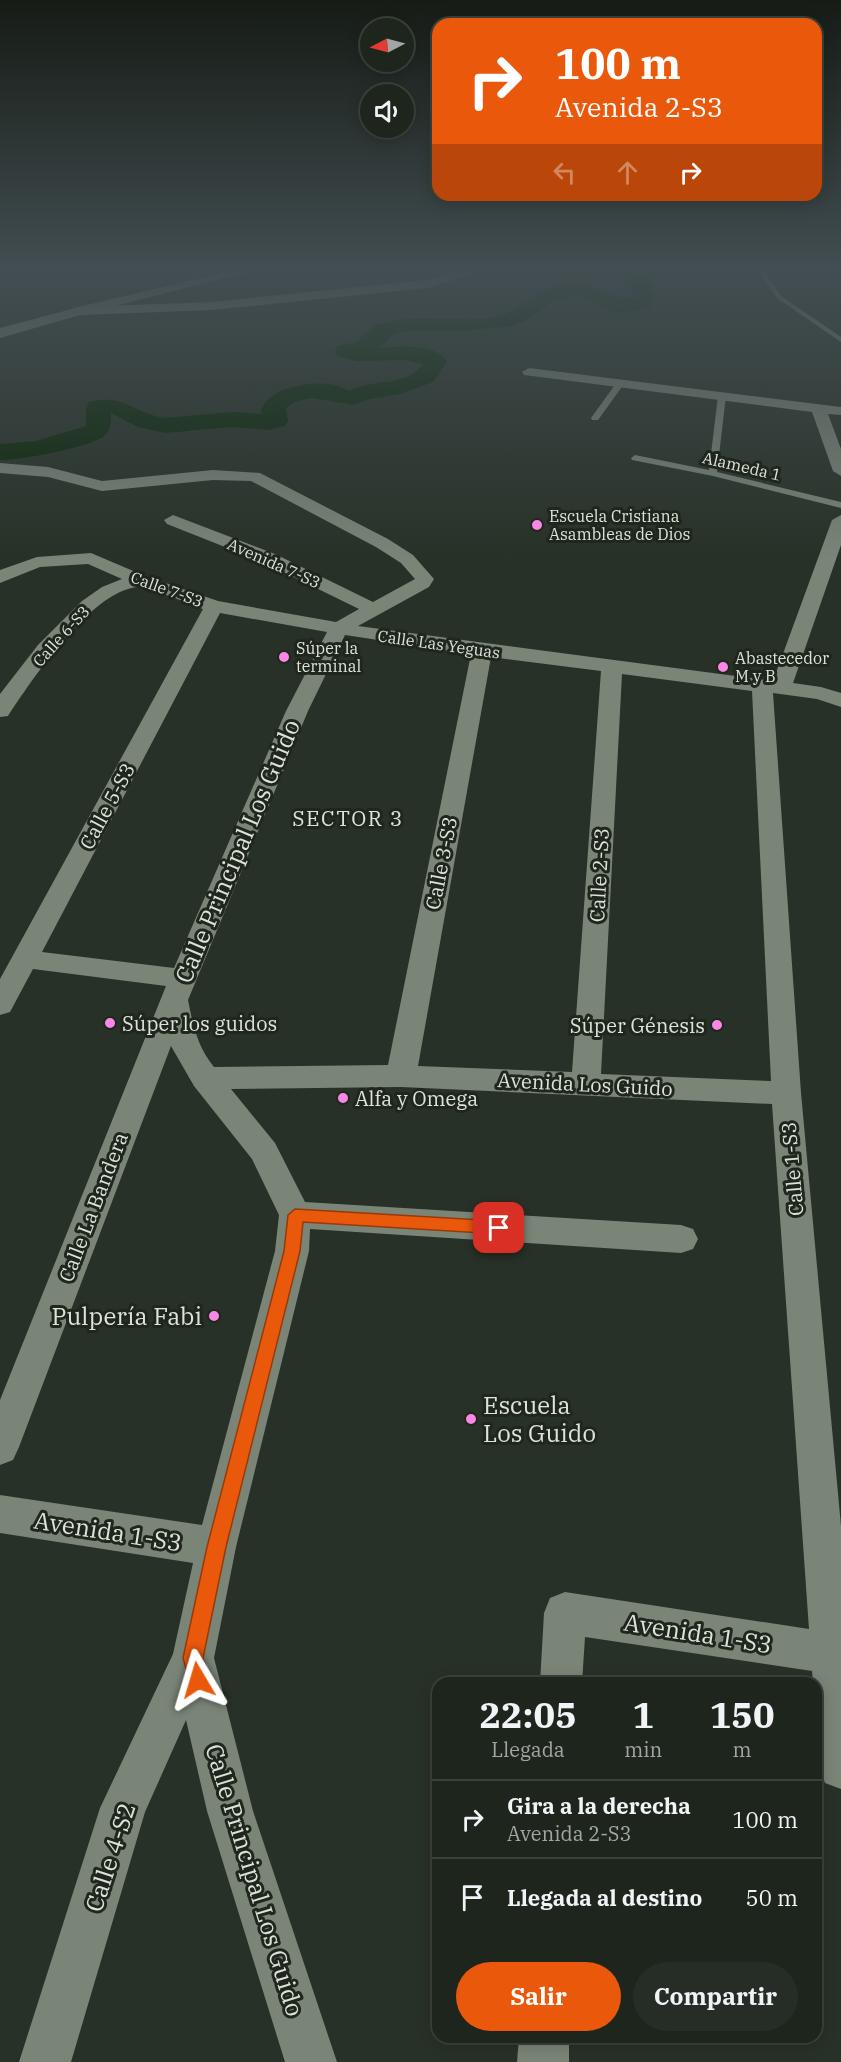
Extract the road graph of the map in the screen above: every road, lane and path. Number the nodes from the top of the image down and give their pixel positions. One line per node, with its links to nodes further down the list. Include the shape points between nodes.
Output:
1 (529, 372): 2 (street)
2 (620, 384): 3 (street); 6 (lane)
3 (722, 396): 4 (street); 10 (lane)
4 (818, 408): 5 (street); 9 (street)
5 (841, 411)
6 (595, 418)
7 (635, 458): 10 (lane, Alameda 1)
8 (0, 468): 17 (street, Calle Las Yeguas, via 48,472 102,486 213,475 254,476 382,543 407,559 425,579)
9 (841, 471)
10 (712, 473): 11 (lane, Alameda 1)
11 (841, 505)
12 (173, 520): 17 (street, Avenida 7-S3, via 269,558)
13 (841, 520): 21 (street)
14 (0, 577): 15 (street, Calle 7-S3, via 37,562 76,557 104,562)
15 (138, 580): 16 (street, Calle 7-S3); 23 (street, Calle 6-S3, via 102,594 84,607)
16 (214, 606): 18 (street, Calle 7-S3); 24 (street, Calle 5-S3)
17 (373, 609): 18 (street, Calle Las Yeguas)
18 (339, 628): 19 (street, Calle Las Yeguas); 25 (street, Calle Principal Los Guido, via 297,711)
19 (482, 650): 20 (street, Calle Las Yeguas); 27 (street, Calle 3-S3)
20 (612, 666): 21 (street, Calle Las Yeguas); 29 (street, Calle 2-S3)
21 (772, 686): 22 (street, Calle Las Yeguas, via 821,693); 30 (street, Calle 1-S3)
22 (841, 701)
23 (0, 711)
24 (24, 959): 25 (street); 26 (street, Calle 5-S3)
25 (179, 990): 28 (street, Calle Principal Los Guido, via 182,1040); 33 (street, Calle La Bandera)
26 (0, 1005)
27 (401, 1076): 28 (street, Avenida Los Guido); 29 (street, Avenida Los Guido)
28 (204, 1078): 31 (street, Calle Principal Los Guido, via 264,1152)
29 (586, 1085): 30 (street, Avenida Los Guido)
30 (786, 1093): 36 (street, Calle 1-S3)
31 (295, 1215): 32 (street); 35 (street, Calle Principal Los Guido, via 292,1251)
32 (681, 1239)
33 (0, 1447)
34 (0, 1514): 35 (street, Avenida 1-S3)
35 (216, 1547): 37 (street, Calle Principal Los Guido)
36 (831, 1653): 38 (street, Avenida 1-S3, via 565,1613); 39 (street, Calle 1-S3)
37 (193, 1658): 41 (street, Calle 4-S2, via 123,1808); 42 (street, Calle Principal Los Guido, via 230,1811)
38 (561, 1677)
39 (841, 1767)
40 (544, 2043): 43 (street)
41 (45, 2062)
42 (311, 2062)
43 (543, 2062)

